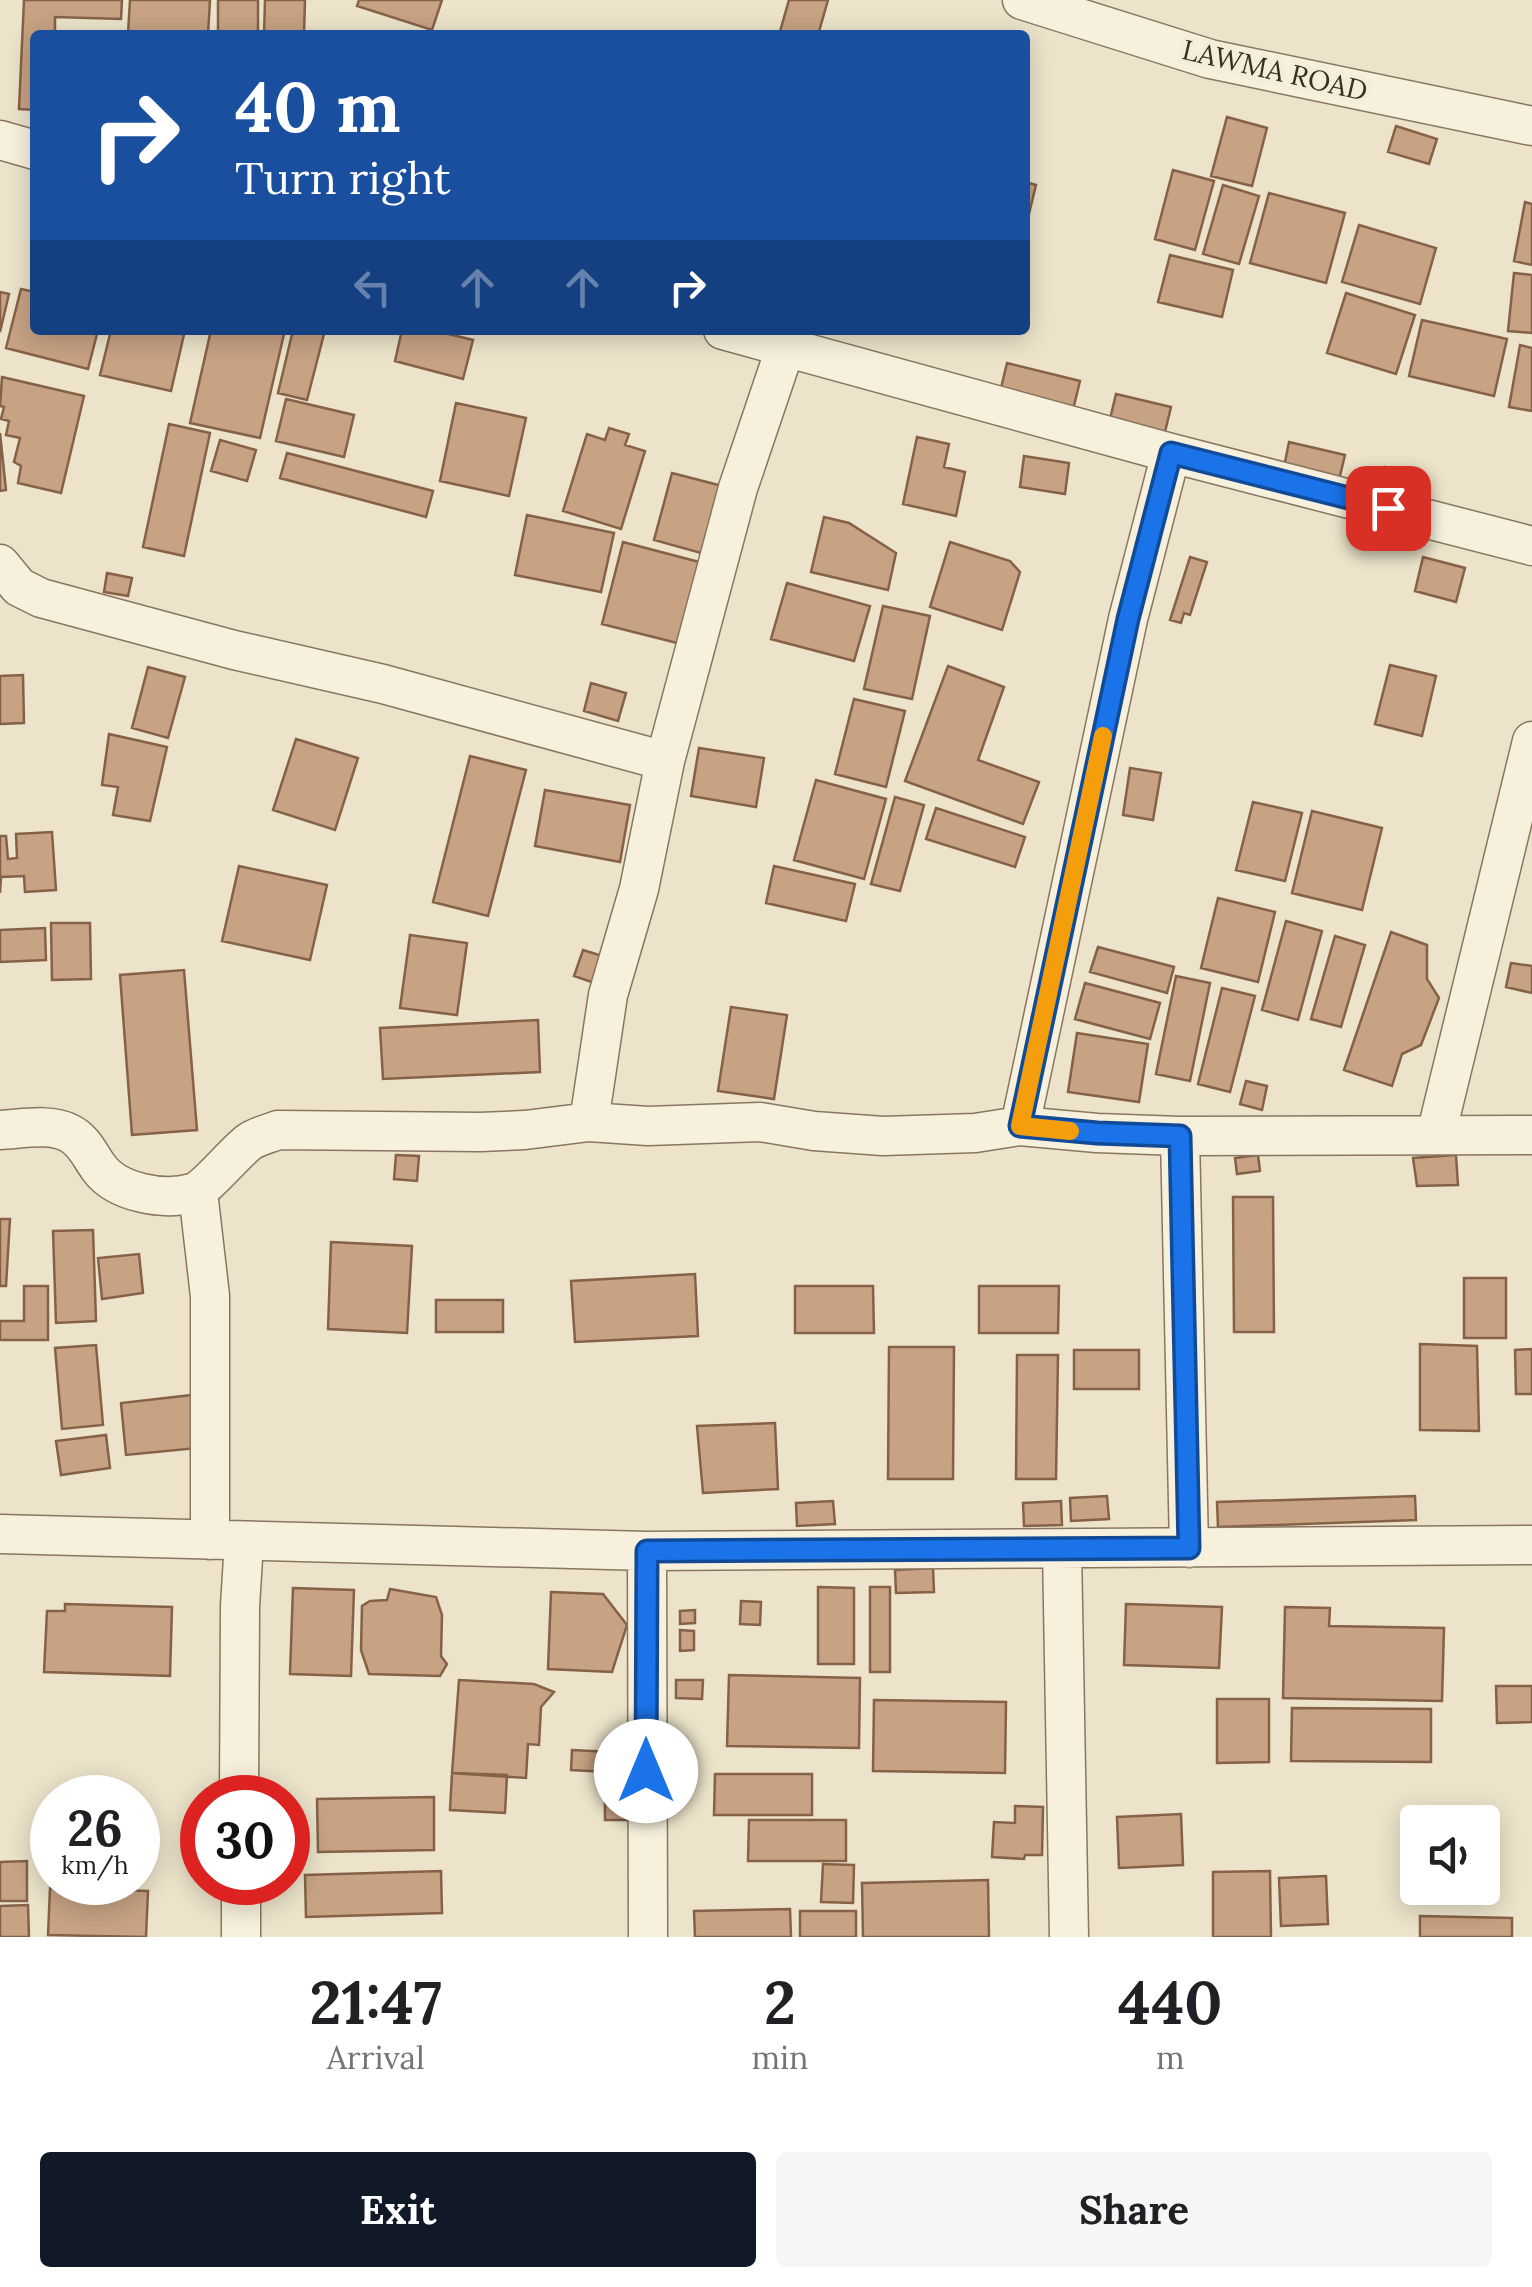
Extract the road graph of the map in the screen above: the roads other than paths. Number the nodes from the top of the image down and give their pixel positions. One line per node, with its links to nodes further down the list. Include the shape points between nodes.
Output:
1 (1022, 0): 2 (street, LAWMA ROAD, via 1210,58)
2 (1532, 126)
3 (0, 140): 4 (street)
4 (30, 149)
5 (743, 335): 6 (street)
6 (786, 346): 7 (street); 11 (street, via 738,488)
7 (1171, 453): 8 (street); 13 (street, via 1128,619)
8 (1532, 546)
9 (0, 564): 11 (street, via 41,598)
10 (1532, 741): 17 (street)
11 (666, 761): 12 (street, via 608,994)
12 (589, 1122): 13 (street, via 760,1122 882,1136); 18 (street, via 480,1132 278,1130 254,1138)
13 (1020, 1126): 16 (street)
14 (0, 1130): 18 (street, via 71,1133 101,1172 124,1186 172,1198)
15 (1532, 1135): 17 (street)
16 (1180, 1136): 17 (street); 22 (street)
17 (1436, 1136)
18 (198, 1192): 20 (street)
19 (0, 1534): 20 (street)
20 (227, 1541): 24 (street); 25 (street, via 240,1606)
21 (1532, 1545): 22 (street)
22 (1189, 1548): 23 (street)
23 (1062, 1549): 24 (street); 29 (street)
24 (647, 1551): 28 (street)
25 (239, 1775)
26 (241, 1905): 27 (street)
27 (242, 1937)
28 (648, 1937)
29 (1069, 1937)

